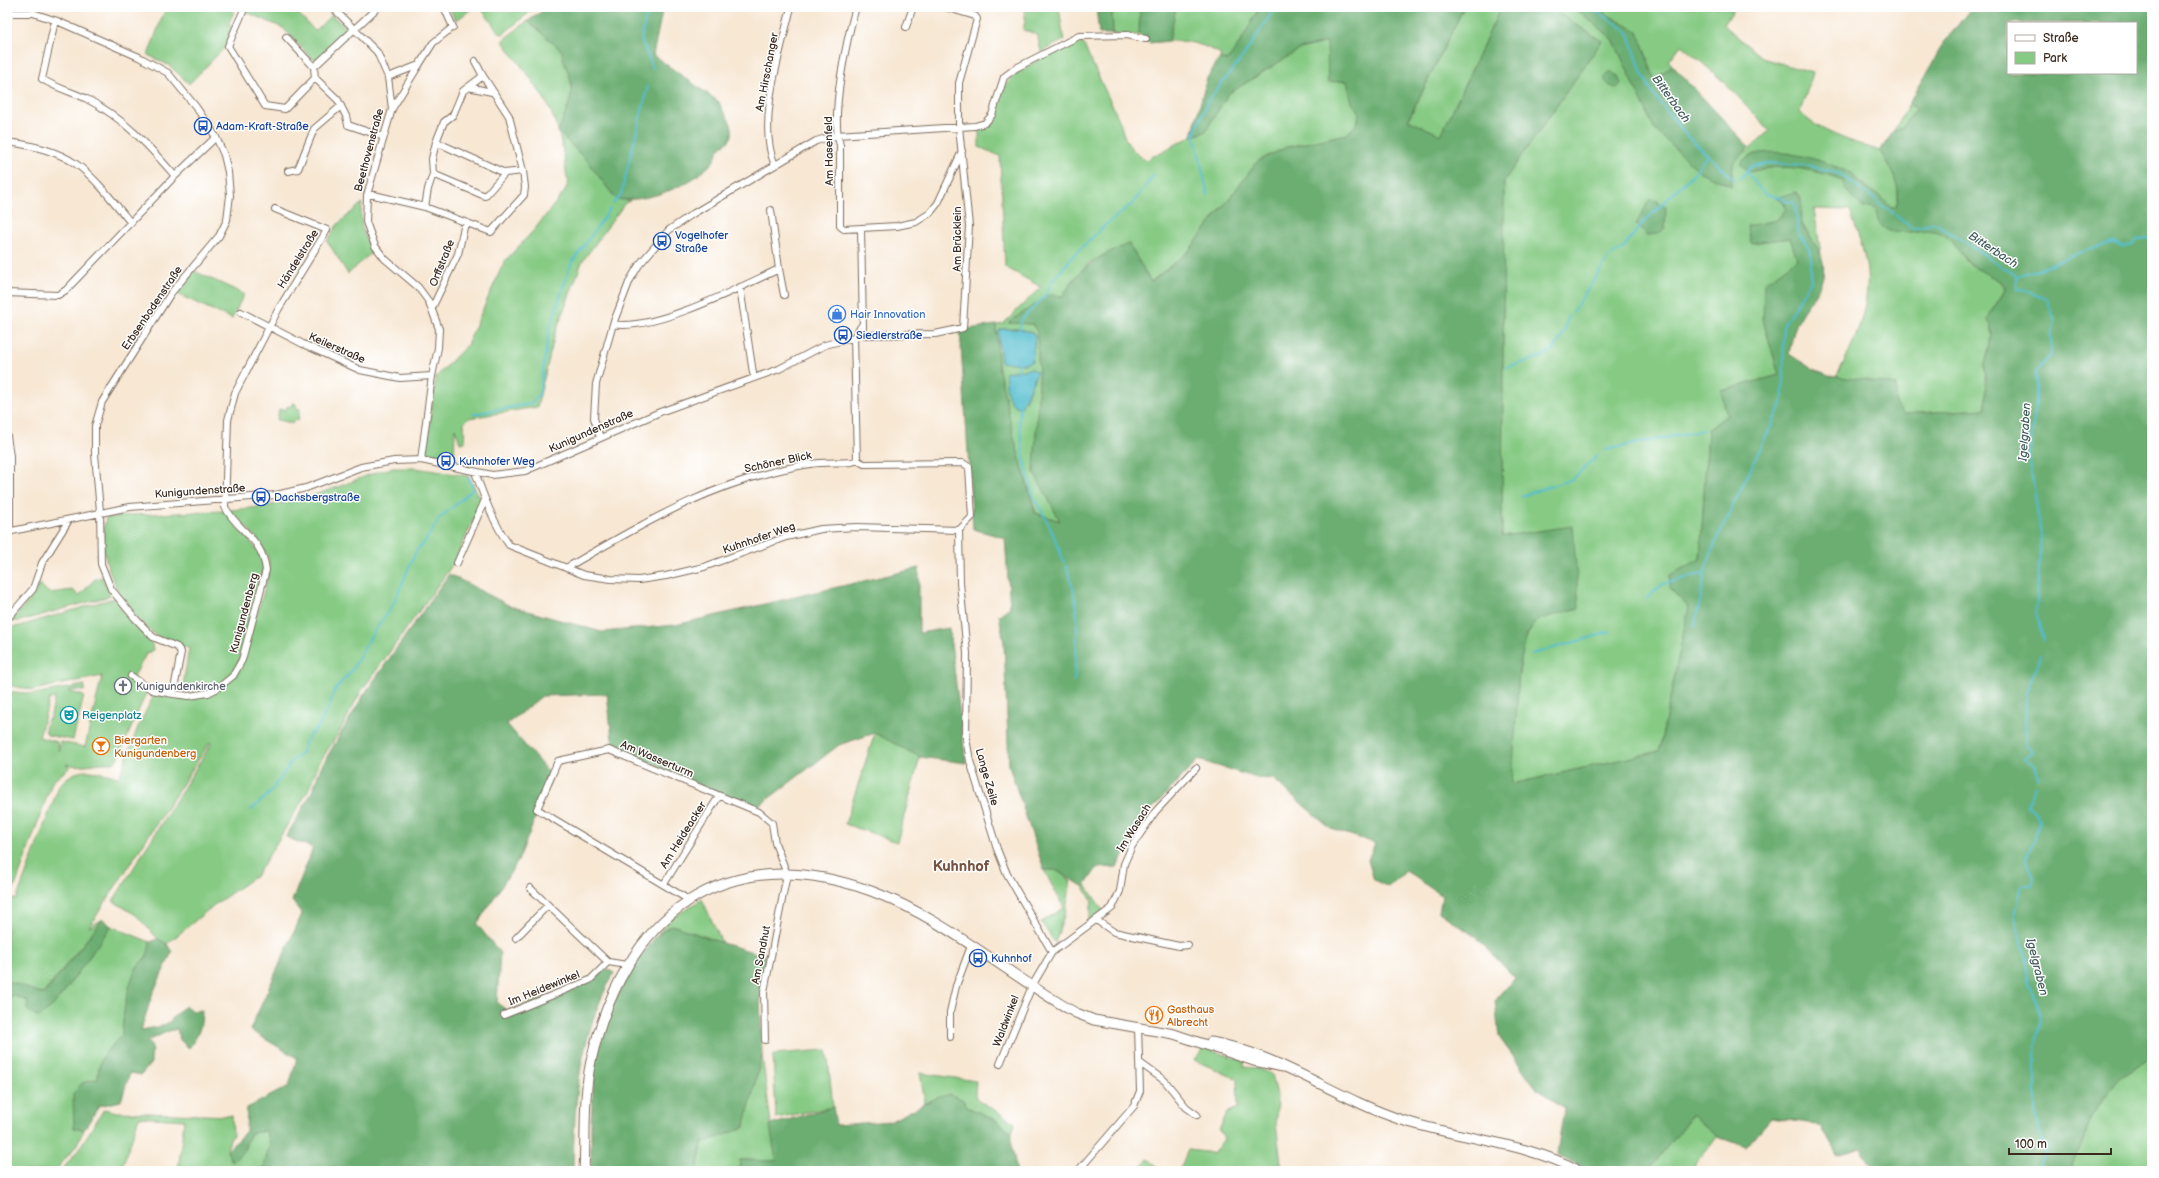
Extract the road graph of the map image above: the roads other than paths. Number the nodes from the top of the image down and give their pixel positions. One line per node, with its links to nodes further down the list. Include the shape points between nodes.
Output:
1 (246, 7): 20 (street, via 228,46 265,106 285,109)
2 (332, 7): 12 (street, Beethovenstraße)
3 (378, 7): 12 (street)
4 (444, 7): 16 (street, via 453,27 432,43)
5 (791, 7): 32 (street, Am Hirschanger, via 768,108 768,138 770,154)
6 (856, 7): 26 (street, Am Hasenfeld, via 847,40)
7 (913, 7): 11 (street)
8 (945, 7): 25 (street, Am Brücklein, via 975,16 977,19 959,83)
9 (7, 13): 10 (street, Erbsenbodenstraße, via 33,13)
10 (57, 21): 27 (street, Erbsenbodenstraße, via 139,57 168,73); 37 (street, via 42,80 86,99 120,119 143,139)
11 (906, 27)
12 (354, 29): 17 (street); 19 (street, Beethovenstraße, via 377,52)
13 (286, 36): 17 (street)
14 (1146, 39): 25 (street, via 1127,35 1079,36 1016,68 1004,77 992,115 985,123)
15 (476, 62): 18 (street)
16 (419, 64): 19 (street); 24 (street)
17 (314, 67): 20 (street)
18 (483, 76): 21 (street); 22 (street)
19 (388, 77): 24 (street, Beethovenstraße)
20 (315, 78): 23 (street)
21 (468, 87): 22 (street); 30 (street, via 463,91 453,115 444,122)
22 (492, 92): 34 (street, via 509,116)
23 (341, 106): 28 (street, via 348,125); 33 (street, via 314,129 298,169)
24 (392, 110): 28 (street, Beethovenstraße)
25 (959, 127): 26 (street); 31 (street, Am Brücklein)
26 (837, 135): 32 (street, via 816,141); 44 (street, Am Hasenfeld, via 840,144 840,226 844,229)
27 (216, 137): 37 (street); 66 (street, Erbsenbodenstraße, via 228,172 230,195 227,220 219,236 171,294 102,402 95,426)
28 (384, 137): 38 (street, Beethovenstraße)
29 (7, 142): 42 (street, via 37,146 76,164)
30 (436, 142): 35 (street); 36 (street, via 432,158)
31 (962, 151): 44 (street, via 938,202 930,213 916,222); 54 (street, Am Brücklein, via 969,226)
32 (775, 165): 51 (street, via 694,212 660,239 630,280)
33 (288, 171)
34 (523, 171): 35 (street); 43 (street, via 524,195 491,232)
35 (506, 173): 36 (street, via 485,196)
36 (433, 174): 39 (street)
37 (175, 176): 42 (street)
38 (367, 195): 39 (street); 49 (street, Beethovenstraße, via 366,219 375,246 385,259 418,287)
39 (425, 206): 43 (street)
40 (275, 209): 52 (street, Händelstraße, via 327,230)
41 (771, 210): 45 (street)
42 (131, 223): 47 (street, via 66,290 58,295)
43 (465, 223): 49 (street, Orffstraße, via 458,254)
44 (861, 229): 53 (street)
45 (779, 269): 46 (street); 48 (street)
46 (740, 287): 51 (street, via 664,318 625,327); 57 (street)
47 (7, 293)
48 (784, 295)
49 (432, 308): 58 (street, Beethovenstraße, via 439,329)
50 (242, 312): 52 (street, Keilerstraße)
51 (613, 324): 60 (street, via 604,351 594,399 594,418)
52 (270, 326): 58 (street, Keilerstraße, via 360,370 400,378); 65 (street, via 235,394 228,420)
53 (862, 326): 55 (street); 56 (street)
54 (963, 328): 55 (street, Kunigundenstraße, via 935,334)
55 (864, 335): 56 (street, Kunigundenstraße)
56 (854, 337): 60 (street, Kunigundenstraße, via 825,345 779,369 660,412); 62 (street)
57 (754, 373)
58 (432, 376): 61 (street, Beethovenstraße)
59 (7, 436): 69 (street, via 10,456)
60 (600, 438): 63 (street, Kunigundenstraße, via 524,471 499,475)
61 (421, 460): 63 (street, Kunigundenstraße); 65 (street, Kunigundenstraße, via 394,461 361,467 292,492)
62 (857, 460): 68 (street, Schöner Blick, via 864,464 966,464 969,467 972,517); 71 (street, Schöner Blick, via 811,464 708,492 652,519)
63 (475, 472): 64 (street, Kuhnhofer Weg)
64 (485, 500): 70 (street); 71 (street, Kuhnhofer Weg, via 502,535 510,545)
65 (226, 501): 66 (street, Kunigundenstraße); 74 (street, Kunigundenberg, via 228,512 259,546 265,557 266,570 242,660 233,676 208,693 189,696)
66 (100, 511): 67 (street, Kunigundenstraße); 74 (street, via 101,564 111,589 147,632 177,647 181,652)
67 (69, 520): 69 (street, Kunigundenstraße); 72 (street, via 46,557 33,589)
68 (959, 530): 71 (street, Kuhnhofer Weg, via 856,527 821,529 786,537 704,567 639,580 584,575); 86 (street, Lange Zeile, via 960,583 967,653 966,738 970,761 1007,874)
69 (9, 531)
70 (457, 563)
71 (566, 568)
72 (7, 619)
73 (131, 676): 74 (street, Kunigundenberg, via 152,690)
74 (173, 694)
75 (1196, 768): 82 (street, Im Wasach, via 1155,812 1124,864 1120,890 1112,908)
76 (718, 796): 77 (street, Am Wasserturm, via 759,812 772,823 775,843); 78 (street, Am Heideacker); 78 (street, Am Wasserturm, via 608,750 558,761 538,809)
77 (787, 874): 80 (street, via 755,875 732,880); 85 (street, via 819,876 872,891 942,926); 94 (street, Am Sandhut, via 764,992)
78 (664, 884): 80 (street, Am Wasserturm)
79 (530, 888): 81 (street)
80 (689, 900): 88 (street, via 646,937)
81 (548, 905): 83 (street); 87 (street)
82 (1096, 920): 84 (street, via 1114,932 1179,946); 86 (street, Im Wasach)
83 (516, 938)
84 (1188, 945)
85 (971, 946): 89 (street); 92 (street, via 956,986 950,1012)
86 (1052, 952): 89 (street)
87 (608, 962): 88 (street); 90 (street, Im Heidewinkel, via 590,980)
88 (627, 965): 99 (street, via 601,1022 591,1062 585,1103)
89 (1032, 986): 91 (street, via 1076,1013 1094,1020); 96 (street, Waldwinkel)
90 (504, 1015)
91 (1138, 1028): 93 (street); 95 (street)
92 (950, 1037)
93 (1190, 1038): 97 (street, via 1240,1057); 97 (street, via 1227,1045)
94 (765, 1040)
95 (1140, 1063): 98 (street, via 1165,1081 1186,1107); 100 (street, via 1140,1091 1134,1106)
96 (1000, 1064)
97 (1283, 1067): 101 (street, via 1370,1109 1534,1153)
98 (1197, 1115)
99 (584, 1171)
100 (1078, 1171)
101 (1580, 1171)

